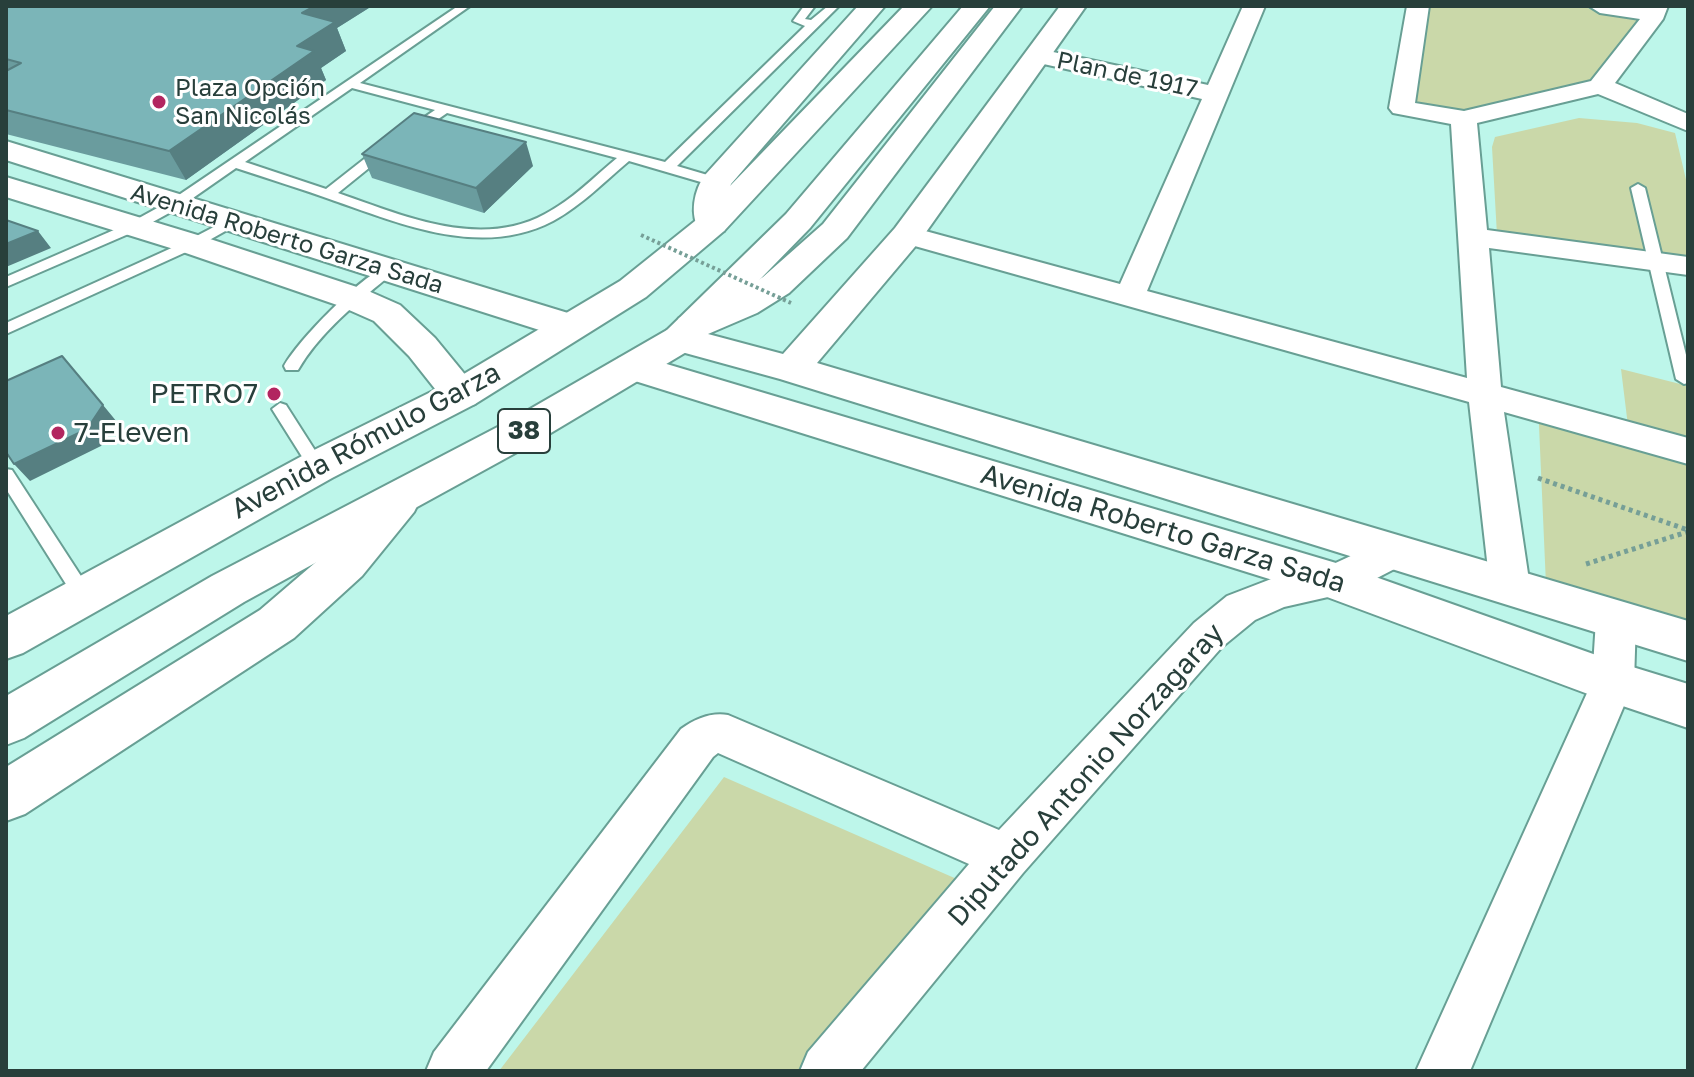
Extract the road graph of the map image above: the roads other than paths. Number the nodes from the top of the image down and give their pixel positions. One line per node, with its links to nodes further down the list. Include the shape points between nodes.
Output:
1 (465, 6): 15 (lane)
2 (810, 6): 13 (lane, via 798,21)
3 (834, 6): 13 (lane)
4 (872, 6): 26 (street)
5 (1009, 6): 45 (street, via 835,231 776,285)
6 (1073, 6): 14 (street)
7 (1254, 6): 17 (street)
8 (1418, 6): 19 (street, via 1402,108)
9 (1600, 6): 10 (street)
10 (1656, 10): 16 (street)
11 (913, 12): 32 (street, Avenida Rómulo Garza / 38)
12 (967, 19): 45 (street, 38, via 798,221)
13 (813, 24): 25 (lane)
14 (1039, 56): 17 (street, Plan de 1917); 34 (street)
15 (350, 84): 18 (lane); 24 (lane)
16 (1600, 86): 19 (street); 20 (street)
17 (1215, 94): 42 (street)
18 (445, 109): 23 (lane); 29 (lane)
19 (1464, 119): 35 (street)
20 (1685, 122): 21 (street)
21 (1688, 148)
22 (6, 150): 30 (street, Avenida Roberto Garza Sada)
23 (626, 157): 25 (lane); 29 (lane, via 550,218 497,234 403,219)
24 (234, 163): 29 (lane); 30 (lane)
25 (668, 167): 26 (lane)
26 (716, 182): 32 (street)
27 (6, 187): 33 (street, Avenida Roberto Garza Sada)
28 (1638, 188): 37 (lane)
29 (328, 194)
30 (175, 204): 31 (street, Avenida Roberto Garza Sada); 33 (lane)
31 (231, 222): 36 (lane); 39 (street, Avenida Roberto Garza Sada)
32 (712, 224): 43 (street, Avenida Rómulo Garza / 38, via 633,289)
33 (135, 226): 36 (street, Avenida Roberto Garza Sada); 40 (lane)
34 (907, 235): 42 (street); 48 (street)
35 (1471, 237): 37 (street); 51 (street)
36 (192, 244): 41 (street, Avenida Roberto Garza Sada); 44 (lane)
37 (1658, 261): 38 (street); 49 (lane)
38 (1688, 266)
39 (388, 270): 41 (lane); 43 (street, Avenida Roberto Garza Sada)
40 (6, 282)
41 (353, 298): 46 (lane); 50 (street, Avenida Roberto Garza Sada, via 387,313 406,329)
42 (1129, 298): 51 (street)
43 (568, 326): 50 (street, Avenida Rómulo Garza / 38)
44 (6, 329)
45 (686, 333): 47 (street, 38); 48 (street, Avenida Roberto Garza Sada)
46 (292, 366)
47 (633, 367): 56 (street, 38); 58 (street, Avenida Roberto Garza Sada)
48 (791, 369): 57 (street, Avenida Roberto Garza Sada)
49 (1684, 379)
50 (461, 394): 54 (street, Avenida Rómulo Garza / 38)
51 (1485, 395): 53 (street); 59 (street)
52 (280, 409): 54 (lane)
53 (1688, 451)
54 (317, 467): 60 (street, Avenida Rómulo Garza / 38)
55 (6, 475): 60 (lane)
56 (399, 500): 66 (street, 38, via 228,589); 67 (street, via 346,563 277,624)
57 (1394, 551): 58 (street, Diputado Antonio Norzagaray); 59 (street, Avenida Roberto Garza Sada)
58 (1336, 581): 64 (street, Avenida Roberto Garza Sada); 68 (street, Diputado Antonio Norzagaray, via 1279,592 1241,608 1208,635)
59 (1510, 587): 61 (street, Avenida Roberto Garza Sada)
60 (83, 595): 62 (street, Avenida Rómulo Garza / 38)
61 (1616, 620): 63 (street, Avenida Roberto Garza Sada); 64 (street)
62 (6, 639)
63 (1688, 641)
64 (1613, 682): 65 (street, Avenida Roberto Garza Sada); 71 (street)
65 (1688, 706)
66 (6, 722)
67 (6, 796)
68 (1006, 857): 69 (street, via 733,737 707,736); 70 (street, Diputado Antonio Norzagaray)
69 (453, 1071)
70 (827, 1071)
71 (1443, 1071)

